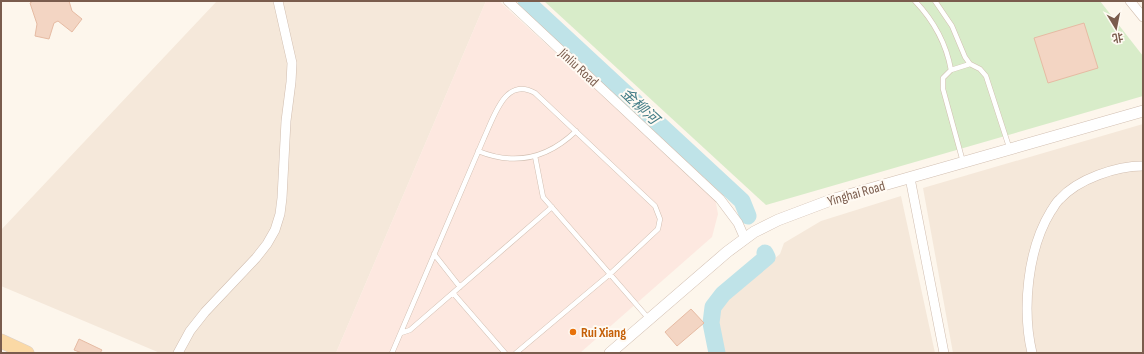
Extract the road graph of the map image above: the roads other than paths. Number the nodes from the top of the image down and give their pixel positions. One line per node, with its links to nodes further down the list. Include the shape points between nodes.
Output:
1 (278, 1): 27 (street, via 292,62 280,214 267,244 205,312 190,331)
2 (508, 1): 18 (street, Jinliu Road, via 720,199 738,223)
3 (915, 1): 8 (lane, via 939,32 949,54)
4 (935, 1): 7 (lane, via 952,26 964,57)
5 (1130, 1): 6 (street)
6 (1143, 17)
7 (970, 64): 8 (lane); 11 (lane, via 986,76)
8 (951, 70): 14 (lane, via 943,78 943,89)
9 (1143, 111): 11 (street, Yinghai Road)
10 (576, 131): 12 (lane, via 536,93 520,88 504,98); 13 (lane, via 561,144); 20 (lane, via 655,206 659,213 658,229)
11 (1010, 150): 14 (street, Yinghai Road)
12 (478, 151): 13 (lane, via 506,158); 19 (lane)
13 (535, 156): 17 (lane, via 543,197)
14 (963, 163): 16 (street, Yinghai Road)
15 (1143, 166): 33 (street, via 1097,175 1059,199 1048,217 1037,242 1029,282 1027,315)
16 (910, 178): 18 (street, Yinghai Road, via 830,200 778,220); 32 (street)
17 (552, 207): 20 (lane); 21 (lane)
18 (745, 239): 23 (street, Yinghai Road)
19 (434, 254): 21 (lane); 24 (lane)
20 (610, 274): 23 (lane); 30 (lane)
21 (460, 287): 22 (lane)
22 (453, 293): 24 (lane, via 410,330); 29 (lane)
23 (649, 319): 31 (street, Yinghai Road)
24 (401, 333): 28 (lane)
25 (1, 341): 26 (main road)
26 (27, 353)
27 (178, 353)
28 (392, 353)
29 (505, 353)
30 (516, 353)
31 (610, 353)
32 (944, 353)
33 (1032, 353)

